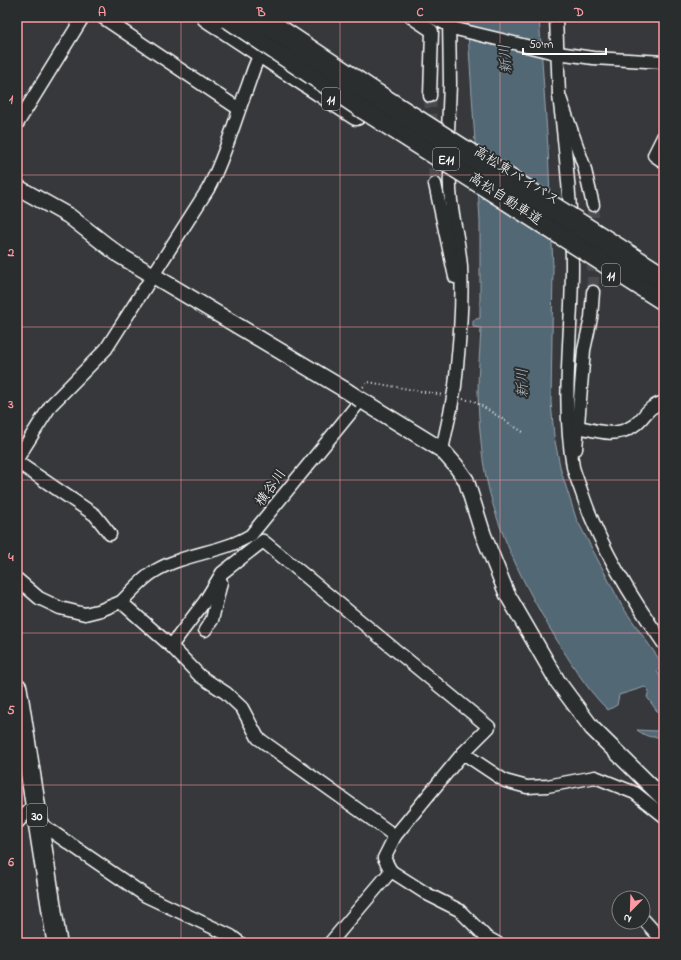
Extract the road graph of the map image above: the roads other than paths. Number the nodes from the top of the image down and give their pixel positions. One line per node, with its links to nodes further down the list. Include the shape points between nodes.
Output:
1 (83, 17): 17 (street)
2 (102, 17): 16 (street)
3 (207, 17): 12 (highway, 11)
4 (229, 17): 30 (highway, 高松自動車道 / E11, bridge, via 366,109)
5 (258, 17): 28 (highway, 高松自動車道 / E11, bridge)
6 (411, 17): 15 (street, via 432,31)
7 (432, 17): 10 (street)
8 (556, 17): 11 (street)
9 (277, 20): 12 (street); 19 (highway, 高松東バイパス / 11, via 378,90)
10 (451, 24): 11 (street); 19 (street, via 450,84)
11 (555, 52): 13 (street, via 593,58); 14 (street)
12 (260, 53): 16 (street); 21 (highway, 11)
13 (664, 62)
14 (559, 95): 23 (street); 24 (street, via 584,166)
15 (430, 96)
16 (239, 110): 27 (street, via 216,175)
17 (17, 124)
18 (664, 135): 20 (street, via 654,155)
19 (454, 136): 23 (highway, 高松東バイパス / 11)
20 (664, 162)
21 (448, 179): 25 (highway, 11); 31 (street); 31 (street, via 461,266)
22 (17, 187): 27 (street, via 69,216 119,255)
23 (566, 205): 25 (street); 26 (highway, 高松東バイパス / 11)
24 (593, 205)
25 (564, 246): 32 (highway, 11); 39 (street, via 571,293 566,373)
26 (664, 268)
27 (153, 275): 33 (street, bridge, via 346,391); 37 (street, via 106,349 50,405)
28 (664, 279)
29 (593, 292): 35 (street, via 591,318 584,350)
30 (664, 299)
31 (461, 301): 36 (street, bridge, via 455,386)
32 (664, 310)
33 (362, 394): 36 (street); 41 (street)
34 (664, 402): 35 (street, via 650,407 633,426 618,433 602,433)
35 (579, 427): 39 (street)
36 (442, 450): 50 (street, via 466,480 483,534 507,594 558,682 592,728)
37 (17, 459)
38 (17, 462): 40 (street, via 95,515)
39 (573, 468): 46 (street, via 588,513 611,561 636,604)
40 (110, 534)
41 (251, 535): 42 (street, via 225,564); 44 (street, via 236,544 204,552 155,571)
42 (222, 573): 45 (street, via 212,620); 47 (street, via 205,601); 49 (street, via 263,541 489,727)
43 (17, 579): 44 (street, via 39,598 60,608 85,614)
44 (121, 602): 47 (street)
45 (205, 630)
46 (664, 644)
47 (171, 646): 55 (street, via 200,676 226,693 242,708 258,738)
48 (17, 688): 51 (main road, 30)
49 (463, 753): 52 (street, via 505,781 527,787 547,786 594,776 635,793); 55 (street)
50 (664, 799)
51 (35, 803): 53 (main road, 30); 54 (street)
52 (664, 816)
53 (38, 822): 59 (main road, 30); 60 (street, via 146,896 231,936)
54 (17, 823)
55 (394, 836): 56 (street, via 384,858)
56 (391, 871): 61 (street); 62 (street, via 427,894 459,910 486,938)
57 (651, 928): 58 (street)
58 (664, 942)
59 (57, 943)
60 (240, 943)
61 (330, 943)
62 (497, 943)

